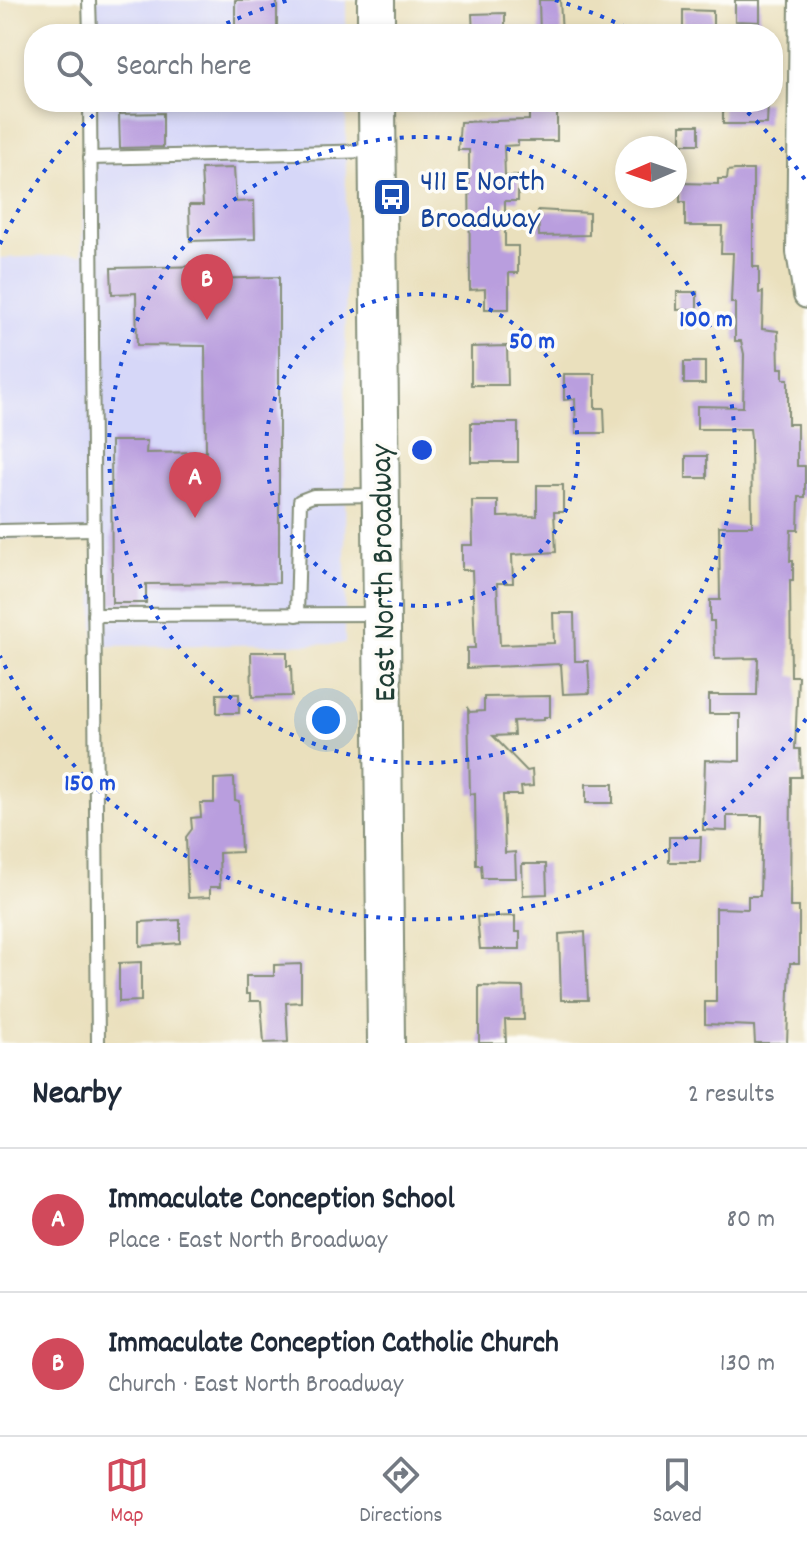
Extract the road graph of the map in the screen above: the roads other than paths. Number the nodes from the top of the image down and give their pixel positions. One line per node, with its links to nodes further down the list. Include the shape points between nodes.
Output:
1 (89, 0): 4 (lane)
2 (376, 0): 5 (main road)
3 (803, 0): 10 (street, via 800,252)
4 (90, 24)
5 (376, 24)
6 (90, 112): 9 (lane)
7 (377, 112): 8 (main road, East North Broadway)
8 (377, 151): 9 (lane); 11 (main road, East North Broadway)
9 (90, 158): 12 (lane)
10 (807, 295)
11 (381, 495): 14 (main road, East North Broadway); 16 (lane, via 313,496 300,501)
12 (93, 529): 13 (lane); 15 (lane)
13 (0, 531)
14 (382, 614): 16 (lane); 18 (main road, East North Broadway)
15 (94, 615): 16 (lane); 17 (lane)
16 (297, 615)
17 (98, 1043)
18 (386, 1043)

